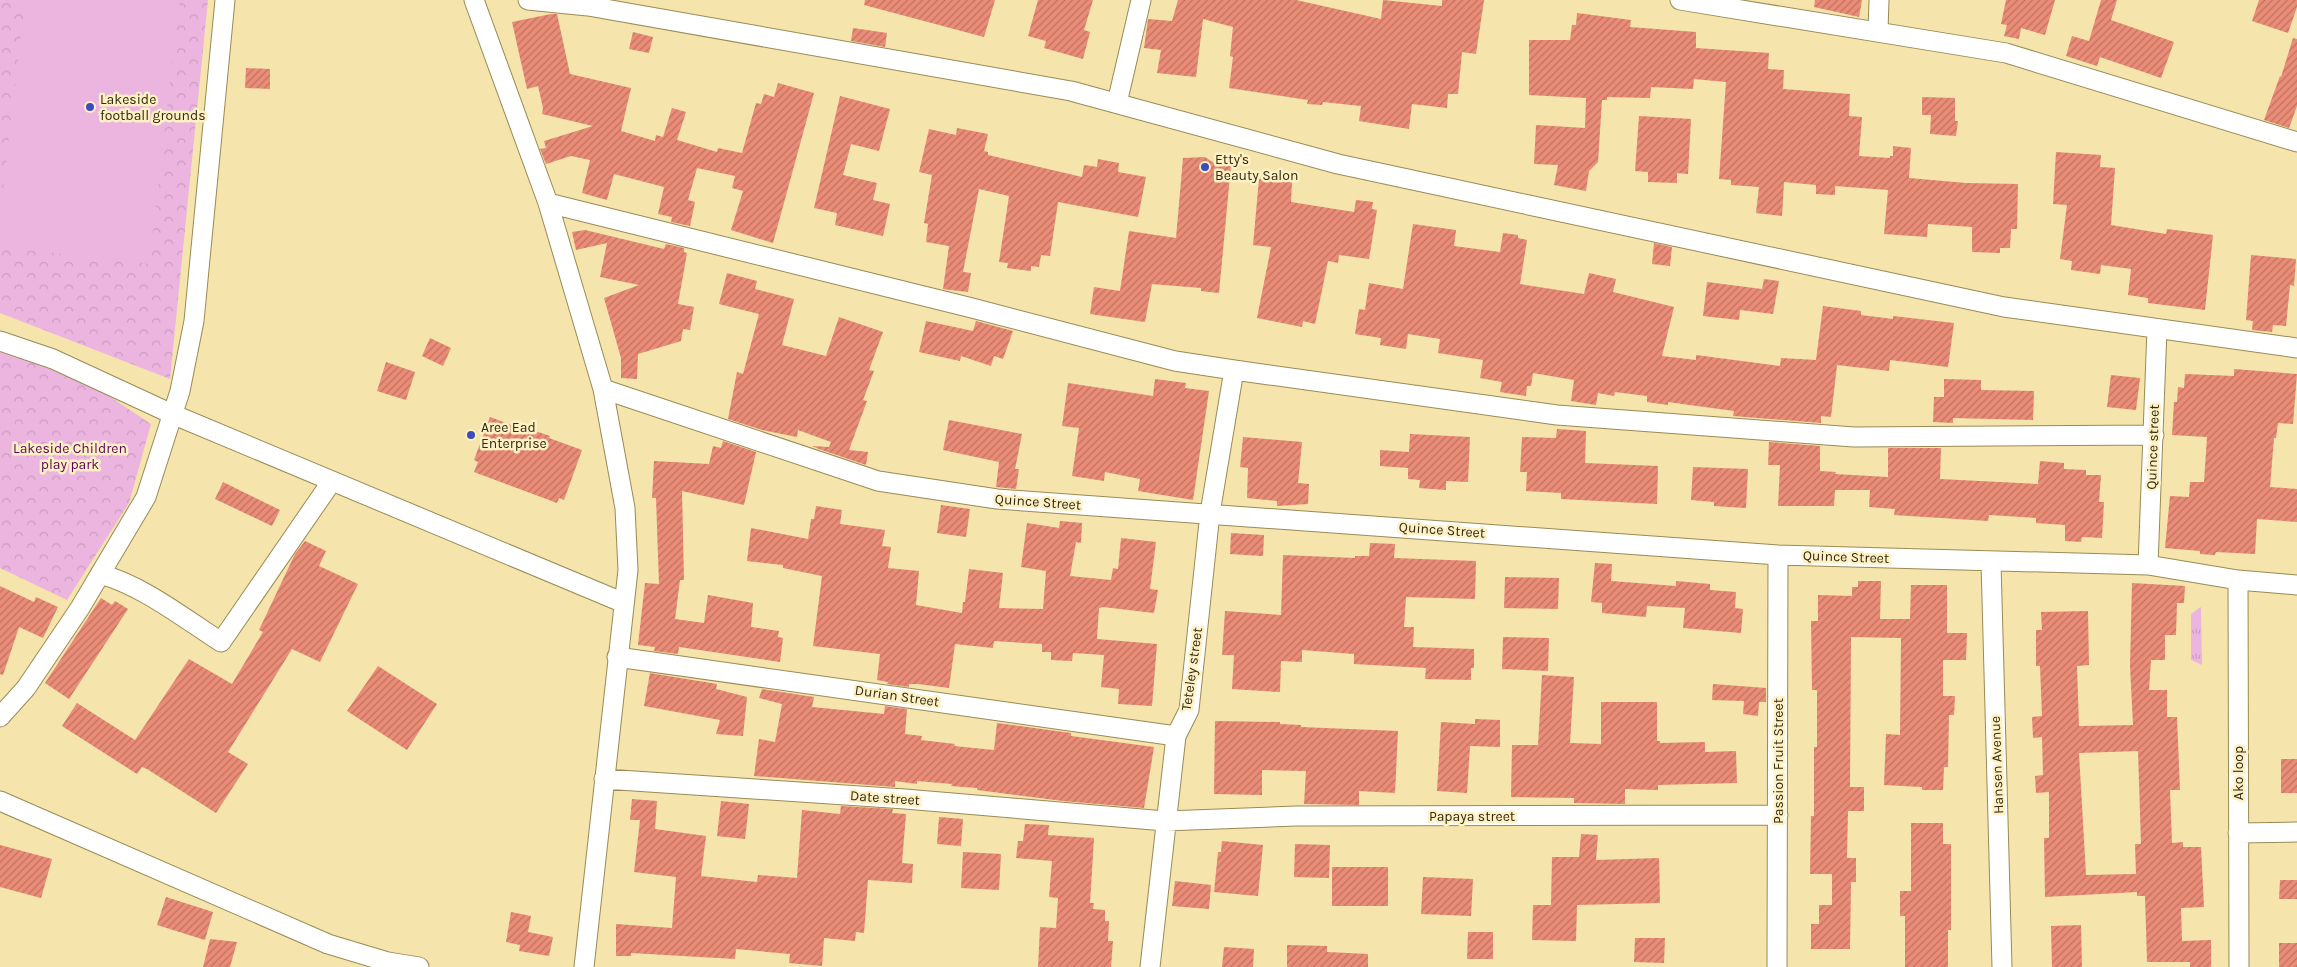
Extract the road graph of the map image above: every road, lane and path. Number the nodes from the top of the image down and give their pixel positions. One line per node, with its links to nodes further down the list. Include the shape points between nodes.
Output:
1 (225, 0): 16 (street, via 194,321)
2 (474, 0): 10 (street)
3 (528, 0): 8 (street, via 588,6 771,37 1071,91)
4 (1141, 0): 8 (street)
5 (1680, 0): 7 (street)
6 (1879, 0): 7 (street)
7 (1878, 31): 9 (street, via 2006,53)
8 (1117, 103): 11 (street, via 1338,164 2004,306)
9 (2297, 142)
10 (548, 203): 14 (street, via 1166,358); 15 (street)
11 (2157, 329): 13 (street); 17 (street, Quince street)
12 (0, 341): 16 (street, via 54,359)
13 (2297, 348)
14 (1234, 370): 17 (street, via 1557,415 1854,437); 19 (street, Teteley street)
15 (603, 389): 19 (street, Quince Street, via 878,481 997,499); 26 (street, via 625,508 628,570)
16 (172, 414): 18 (street); 23 (street, via 146,497)
17 (2154, 435): 22 (street, Quince street)
18 (332, 481): 23 (street, via 221,642 114,577); 26 (street)
19 (1210, 513): 20 (street, Quince Street); 29 (street, Teteley street, via 1189,710)
20 (1778, 555): 21 (street, Quince Street); 32 (street, Passion Fruit Street)
21 (1991, 562): 22 (street, Quince Street); 40 (street, Hansen Avenue)
22 (2148, 565): 24 (street, Quince Street)
23 (100, 574): 28 (street, via 26,688)
24 (2238, 580): 25 (street, Quince Street); 35 (street, Ako loop)
25 (2297, 585)
26 (624, 603): 27 (street)
27 (617, 657): 29 (street, Durian Street); 30 (street)
28 (0, 717)
29 (1176, 736): 33 (street, Teteley street)
30 (604, 780): 33 (street, Date street); 37 (street)
31 (0, 801): 36 (street, via 328,944 388,962)
32 (1778, 816): 33 (street, Papaya street, via 1296,816); 39 (street, Passion Fruit Street)
33 (1166, 821): 38 (street, Teteley street)
34 (2297, 832): 35 (street)
35 (2238, 833): 41 (street, Ako loop)
36 (419, 967)
37 (584, 967)
38 (1150, 967)
39 (1778, 967)
40 (2002, 967)
41 (2239, 967)

